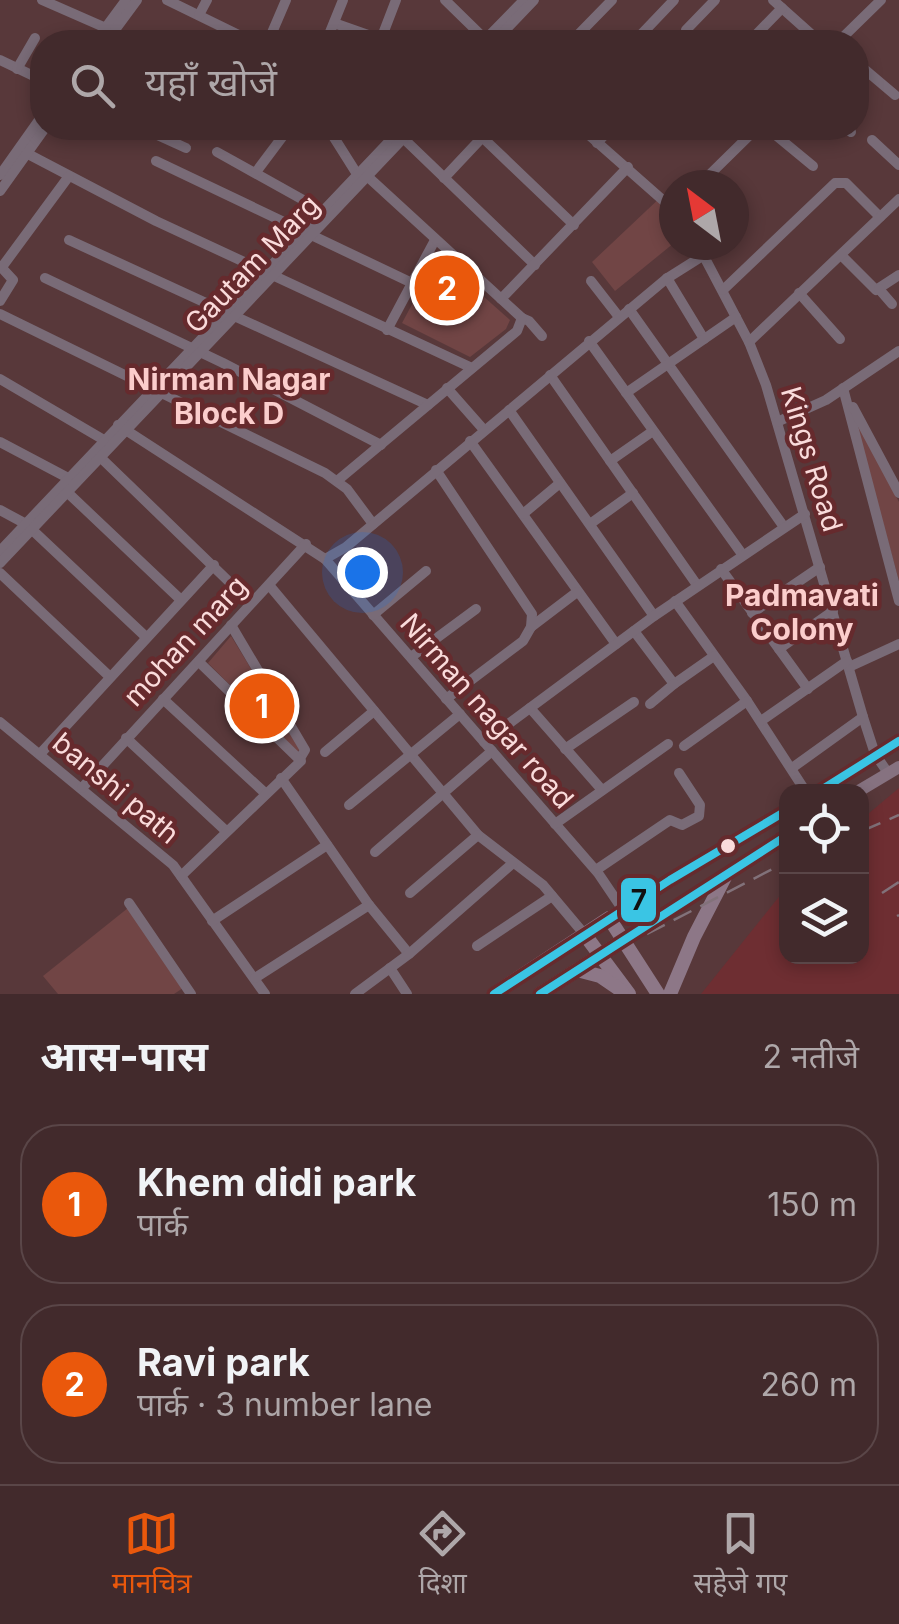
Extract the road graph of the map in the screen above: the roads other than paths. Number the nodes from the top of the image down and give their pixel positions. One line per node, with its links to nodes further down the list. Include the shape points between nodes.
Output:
1 (126, 0): 19 (street)
2 (136, 0): 20 (street)
3 (167, 0): 17 (street)
4 (208, 0): 17 (street)
5 (286, 0): 22 (street)
6 (343, 0): 18 (street)
7 (396, 0): 25 (street)
8 (445, 0): 26 (street)
9 (524, 0): 27 (street)
10 (534, 0): 28 (street)
11 (612, 0): 29 (street)
12 (674, 0): 30 (street)
13 (716, 0): 31 (street)
14 (882, 0): 34 (street)
15 (48, 1): 19 (street)
16 (778, 4): 32 (street); 33 (street)
17 (198, 15): 21 (street)
18 (334, 23): 23 (street); 24 (street)
19 (106, 28)
20 (115, 30)
21 (229, 30)
22 (273, 30)
23 (331, 30)
24 (354, 30)
25 (388, 30)
26 (475, 30)
27 (498, 30)
28 (500, 30)
29 (583, 30)
30 (645, 30)
31 (686, 30)
32 (758, 30)
33 (807, 30)
34 (851, 30)
35 (30, 43): 36 (street)
36 (8, 64): 38 (street)
37 (869, 73): 39 (street)
38 (0, 75)
39 (895, 95)
40 (30, 136): 66 (street)
41 (38, 140): 56 (street)
42 (170, 140): 54 (street)
43 (279, 140): 62 (street)
44 (337, 140): 63 (street)
45 (395, 140): 63 (street, Gautam Marg)
46 (409, 140): 65 (street)
47 (479, 140): 65 (street)
48 (485, 140): 71 (street)
49 (595, 140): 53 (street)
50 (745, 140): 61 (street)
51 (782, 140): 59 (street)
52 (872, 140): 58 (street)
53 (597, 142): 60 (street)
54 (186, 148)
55 (217, 152): 62 (street)
56 (28, 154): 64 (street); 66 (street)
57 (156, 161): 72 (street)
58 (899, 165)
59 (813, 166)
60 (628, 167): 67 (street); 71 (street)
61 (714, 170)
62 (256, 172): 69 (street)
63 (362, 175): 69 (street); 72 (street, Gautam Marg); 74 (street)
64 (69, 176): 79 (street); 80 (street)
65 (444, 178): 78 (street)
66 (2, 182)
67 (659, 196)
68 (899, 198): 70 (street)
69 (323, 211): 72 (street)
70 (880, 217): 75 (street); 87 (street, via 846,182 835,183)
71 (574, 224): 78 (street)
72 (308, 233): 80 (street, Gautam Marg); 85 (street)
73 (69, 240): 94 (street)
74 (435, 240): 85 (street); 89 (street)
75 (841, 254): 86 (street); 88 (street)
76 (689, 260): 83 (street)
77 (706, 260): 87 (street, Kings Road)
78 (535, 266): 89 (street)
79 (1, 267): 90 (street, via 12,280)
80 (269, 273): 94 (street, Gautam Marg); 98 (street)
81 (899, 275): 86 (street)
82 (45, 278): 104 (street)
83 (667, 278): 92 (street); 100 (street)
84 (591, 281): 95 (street)
85 (412, 284): 98 (street)
86 (879, 289): 91 (street)
87 (723, 290): 96 (street, Kings Road)
88 (800, 294): 101 (street); 103 (street)
89 (501, 299): 97 (street)
90 (0, 301)
91 (892, 304)
92 (629, 309): 95 (street); 106 (street)
93 (0, 314): 112 (street)
94 (231, 314): 104 (street, Gautam Marg); 114 (street)
95 (619, 317): 102 (street)
96 (736, 317): 100 (street); 103 (street, Kings Road)
97 (522, 318): 99 (street); 107 (street, via 517,331)
98 (387, 330): 107 (street)
99 (542, 336)
100 (704, 339): 106 (street)
101 (840, 339)
102 (590, 342): 108 (street); 113 (street)
103 (749, 342): 116 (street, Kings Road)
104 (195, 351): 112 (street, Gautam Marg); 123 (street)
105 (898, 355): 111 (street)
106 (670, 364): 113 (street); 139 (street)
107 (472, 368): 110 (street)
108 (550, 375): 115 (street); 125 (street)
109 (0, 379): 120 (street)
110 (447, 388): 114 (street); 118 (street)
111 (843, 388): 116 (street); 131 (street); 153 (street)
112 (158, 390): 117 (street, Gautam Marg); 128 (street)
113 (626, 394): 119 (street)
114 (428, 405): 123 (street)
115 (509, 410): 118 (street); 129 (street)
116 (778, 422): 135 (street, Kings Road)
117 (122, 427): 120 (street); 124 (street); 140 (street)
118 (484, 430): 122 (street)
119 (653, 431): 125 (street); 142 (street)
120 (104, 440): 127 (street)
121 (0, 442): 127 (street)
122 (470, 442): 126 (street); 134 (street)
123 (380, 444): 128 (street)
124 (100, 457): 127 (street); 145 (street)
125 (610, 460): 132 (street)
126 (436, 470): 136 (street); 163 (street, via 532,614)
127 (72, 480): 130 (street); 138 (street)
128 (337, 480): 136 (street)
129 (560, 482): 134 (street); 137 (street)
130 (66, 492): 138 (street); 154 (street)
131 (899, 493)
132 (633, 494): 137 (street); 151 (street)
133 (0, 510): 138 (street)
134 (523, 514): 152 (street)
135 (805, 514): 139 (street); 146 (street, Kings Road)
136 (373, 524): 143 (street)
137 (590, 524): 161 (street)
138 (29, 526): 141 (street); 144 (street); 165 (street)
139 (784, 527): 142 (street)
140 (306, 544): 143 (street); 150 (street, mohan marg)
141 (0, 551)
142 (742, 554): 147 (street)
143 (325, 559): 160 (street, Nirman nagar road)
144 (0, 563)
145 (214, 565): 154 (street); 156 (street)
146 (820, 567): 158 (street, Kings Road); 159 (street)
147 (721, 569): 151 (street); 159 (street)
148 (426, 571): 160 (street)
149 (0, 573): 173 (street)
150 (269, 585): 156 (street, mohan marg); 182 (street)
151 (698, 585): 155 (street)
152 (578, 592): 163 (street); 166 (street)
153 (898, 595)
154 (181, 600): 165 (street)
155 (675, 601): 161 (street); 169 (street)
156 (250, 602): 162 (street, mohan marg)
157 (476, 609): 170 (street)
158 (834, 611): 168 (street); 172 (street, Kings Road)
159 (752, 613): 168 (street)
160 (373, 614): 170 (street, Nirman nagar road)
161 (654, 616): 164 (street)
162 (231, 625): 171 (street, mohan marg); 197 (street, via 305,750)
163 (531, 627): 176 (street, via 524,641)
164 (634, 631): 166 (street); 174 (street)
165 (146, 637): 173 (street)
166 (616, 644): 181 (street)
167 (899, 644): 172 (street)
168 (779, 648): 175 (street)
169 (714, 656): 174 (street); 178 (street)
170 (411, 657): 176 (street, Nirman nagar road)
171 (199, 662): 177 (street, mohan marg); 197 (street)
172 (848, 664): 175 (street); 184 (street, Kings Road)
173 (110, 676): 194 (street)
174 (674, 684): 180 (street)
175 (808, 688): 185 (street)
176 (446, 698): 183 (street, Nirman nagar road)
177 (163, 699): 187 (street, mohan marg); 208 (street)
178 (747, 700): 185 (street); 190 (street)
179 (634, 702): 192 (street)
180 (650, 704)
181 (530, 708): 191 (street); 192 (street)
182 (374, 711): 193 (street); 195 (street)
183 (460, 714): 191 (street, Nirman nagar road); 195 (street)
184 (863, 717): 196 (street, Kings Road); 198 (street)
185 (761, 721): 198 (street)
186 (0, 722): 194 (street, banshi path)
187 (126, 738): 205 (street, mohan marg); 212 (street)
188 (899, 742): 196 (main road)
189 (668, 744): 206 (street)
190 (684, 746)
191 (488, 747): 207 (street); 211 (street, Nirman nagar road)
192 (566, 748): 206 (street)
193 (326, 752)
194 (40, 754): 205 (street, banshi path)
195 (411, 754): 207 (street); 209 (street)
196 (875, 754): 199 (street, Kings Road); 203 (main road)
197 (299, 760): 201 (street)
198 (792, 768): 202 (street)
199 (893, 770): 204 (main road)
200 (680, 773): 218 (street, via 700,805 698,816 682,825 670,820)
201 (282, 778): 208 (street); 215 (street)
202 (801, 784)
203 (829, 784)
204 (869, 785)
205 (82, 788): 219 (street, banshi path)
206 (602, 790): 211 (street)
207 (443, 792): 213 (street); 216 (street)
208 (265, 793): 212 (street)
209 (348, 805)
210 (779, 815): 225 (main road)
211 (555, 824): 218 (street, Nirman nagar road)
212 (226, 831): 219 (street)
213 (478, 835): 217 (street); 221 (street)
214 (779, 841): 220 (main road)
215 (327, 845): 224 (street); 227 (street)
216 (375, 852)
217 (513, 864): 222 (street); 231 (street)
218 (596, 870): 225 (street, Nirman nagar road)
219 (181, 876): 227 (street, banshi path)
220 (725, 877): 229 (main road); 244 (highway)
221 (410, 893)
222 (552, 896): 228 (street); 230 (street)
223 (129, 903): 236 (street)
224 (369, 906): 231 (street); 235 (street)
225 (623, 910): 226 (main road)
226 (609, 918): 228 (highway); 229 (highway)
227 (212, 921): 235 (street, banshi path)
228 (584, 935): 232 (highway); 240 (highway)
229 (624, 940): 232 (highway); 243 (highway)
230 (477, 946)
231 (410, 954): 233 (street)
232 (600, 956): 234 (highway); 242 (highway)
233 (390, 968): 238 (street); 239 (street)
234 (577, 970): 241 (highway); 242 (highway)
235 (255, 978): 237 (street, banshi path)
236 (191, 994)
237 (264, 994)
238 (355, 994)
239 (407, 994)
240 (494, 994)
241 (540, 994)
242 (628, 994)
243 (658, 994)
244 (670, 994)

